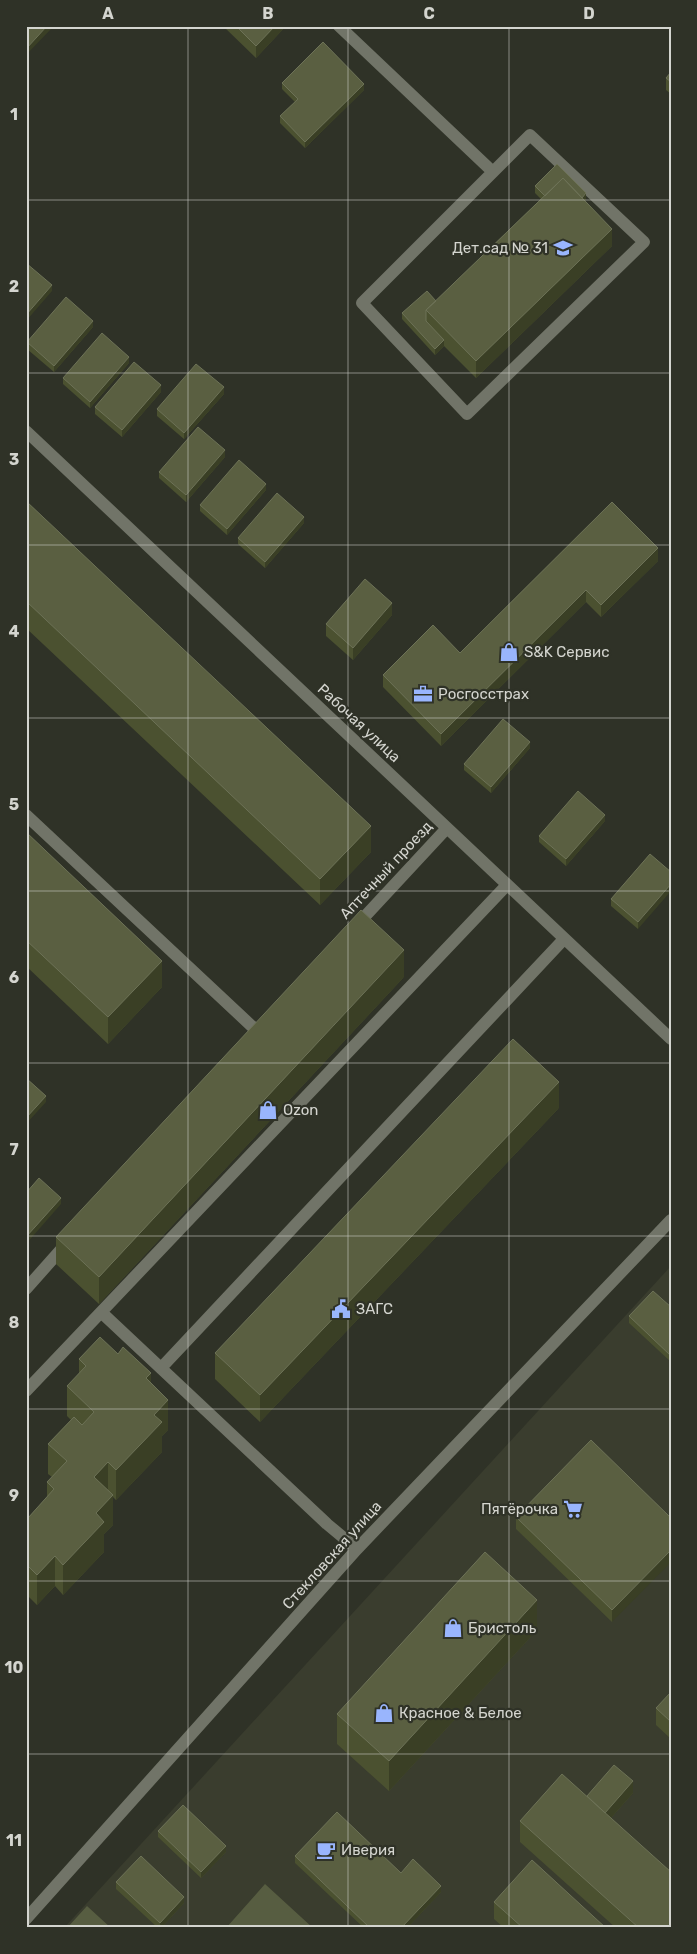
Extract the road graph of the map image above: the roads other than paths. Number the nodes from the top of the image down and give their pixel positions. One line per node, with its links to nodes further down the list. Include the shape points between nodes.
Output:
1 (339, 26): 2 (street)
2 (493, 172): 2 (street, via 530,135 644,242 467,414 362,303)
3 (26, 431): 5 (street, Рабочая улица)
4 (26, 815): 9 (street)
5 (447, 828): 6 (street, Рабочая улица); 7 (street, Аптечный проезд)
6 (507, 885): 8 (street, Рабочая улица); 14 (street)
7 (346, 937)
8 (564, 939): 10 (street, Рабочая улица); 15 (street)
9 (258, 1032)
10 (671, 1039)
11 (671, 1220): 17 (street, Стекловская улица)
12 (72, 1238): 13 (street)
13 (26, 1289)
14 (102, 1312): 15 (street); 16 (street)
15 (161, 1368): 17 (street)
16 (26, 1391)
17 (357, 1549): 18 (street, Стекловская улица)
18 (26, 1919)

